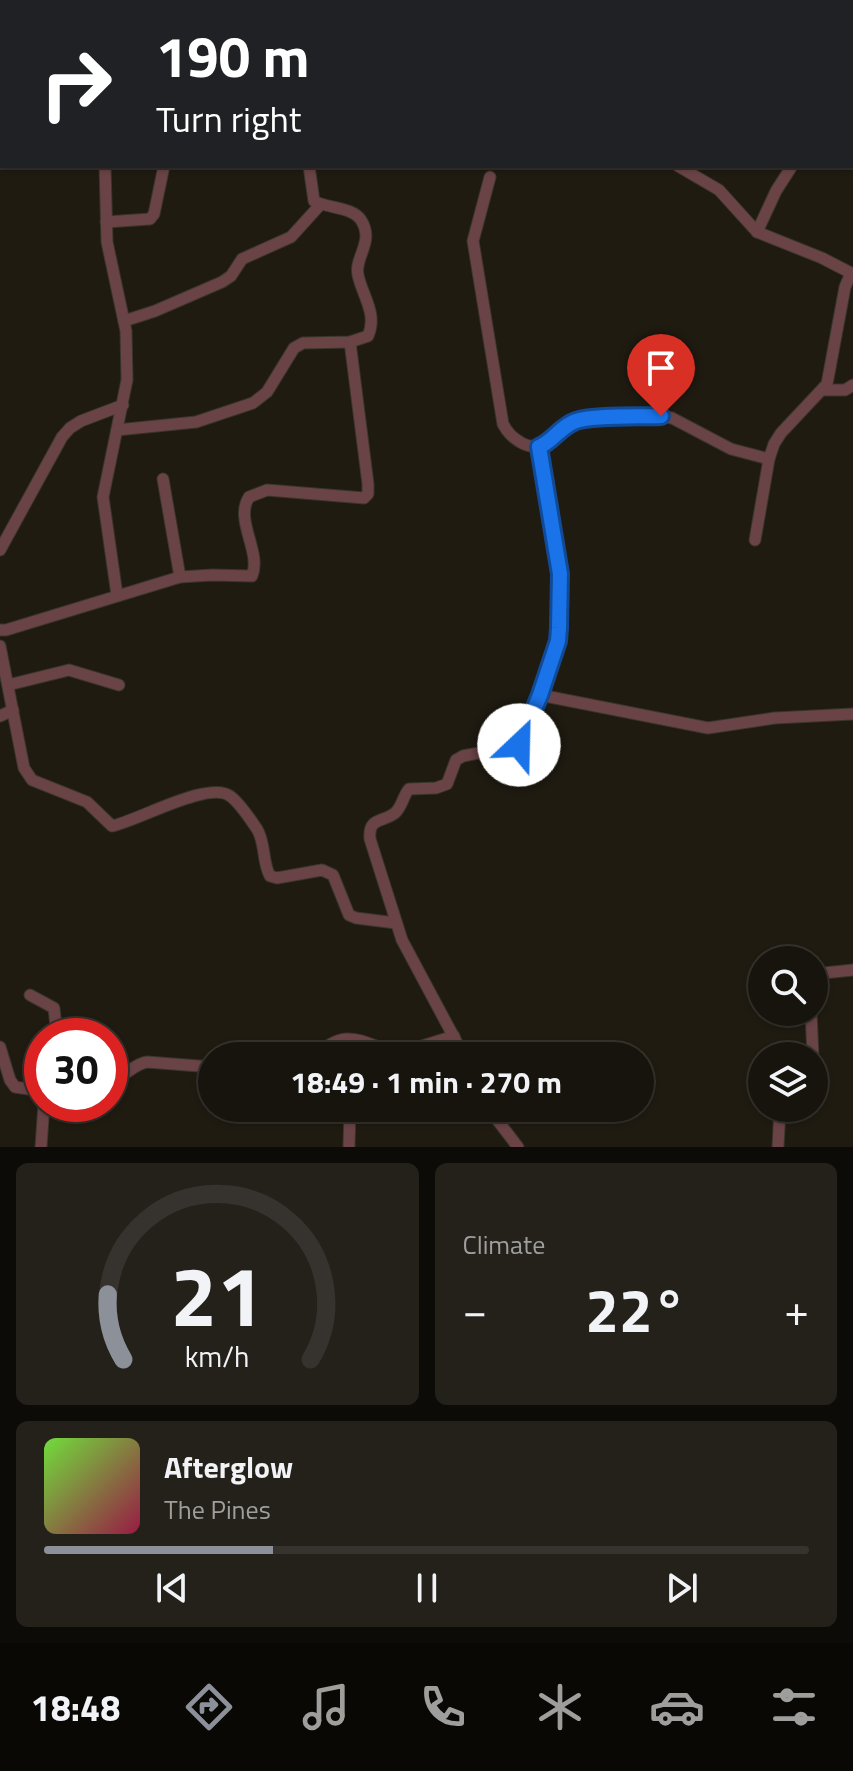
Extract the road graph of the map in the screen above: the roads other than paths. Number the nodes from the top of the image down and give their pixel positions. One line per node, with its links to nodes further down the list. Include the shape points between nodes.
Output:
1 (105, 168): 8 (street)
2 (164, 168): 8 (street, via 150,219)
3 (309, 168): 7 (street, via 314,201)
4 (681, 168): 9 (street, via 719,190)
5 (791, 168): 9 (street)
6 (490, 177): 17 (street, via 473,241 500,411 509,435)
7 (320, 205): 11 (street, via 291,237 242,259 222,282); 12 (street, via 355,214 364,229 366,244 357,264 371,328 368,336)
8 (106, 222): 11 (street)
9 (757, 232): 10 (street)
10 (852, 274): 14 (street)
11 (124, 321): 15 (street)
12 (350, 342): 16 (street, via 303,343 294,348 267,392 253,403 185,425); 22 (street, via 368,494 364,498 267,490 249,497 244,508 252,576)
13 (853, 385): 14 (street)
14 (823, 390): 18 (street, via 781,433)
15 (123, 405): 16 (street); 21 (street, via 81,421 62,437)
16 (117, 430): 23 (street, via 103,497)
17 (539, 447): 18 (street, via 580,420 661,416 731,449); 28 (street, via 561,585 558,641)
18 (769, 459): 20 (street)
19 (163, 479): 22 (street)
20 (755, 540)
21 (0, 550)
22 (180, 577): 23 (street)
23 (117, 595): 24 (street)
24 (0, 630)
25 (0, 646): 26 (street)
26 (8, 685): 27 (street, via 69,670); 29 (street)
27 (119, 685)
28 (540, 695): 30 (street, via 708,728); 32 (street, via 519,745 463,756 456,760 447,784 409,789 399,809 369,828)
29 (13, 710): 31 (street); 32 (street, via 26,774 87,802 112,826 184,800 224,793 263,840 270,876 329,871 349,915)
30 (853, 714)
31 (0, 716)
32 (396, 923): 37 (street)
33 (853, 970): 34 (street)
34 (828, 973)
35 (30, 995): 36 (street, via 54,1008)
36 (57, 1018)
37 (454, 1036): 38 (street, via 403,1052 365,1040); 40 (street)
38 (347, 1041): 39 (street)
39 (341, 1042)
40 (457, 1042)
41 (0, 1047): 44 (street, via 10,1080)
42 (198, 1066): 43 (street, via 147,1062)
43 (128, 1073)
44 (24, 1088)
45 (43, 1122): 49 (street)
46 (350, 1122): 50 (street)
47 (499, 1122): 51 (street)
48 (779, 1122): 52 (street)
49 (41, 1147)
50 (349, 1147)
51 (518, 1147)
52 (778, 1147)

